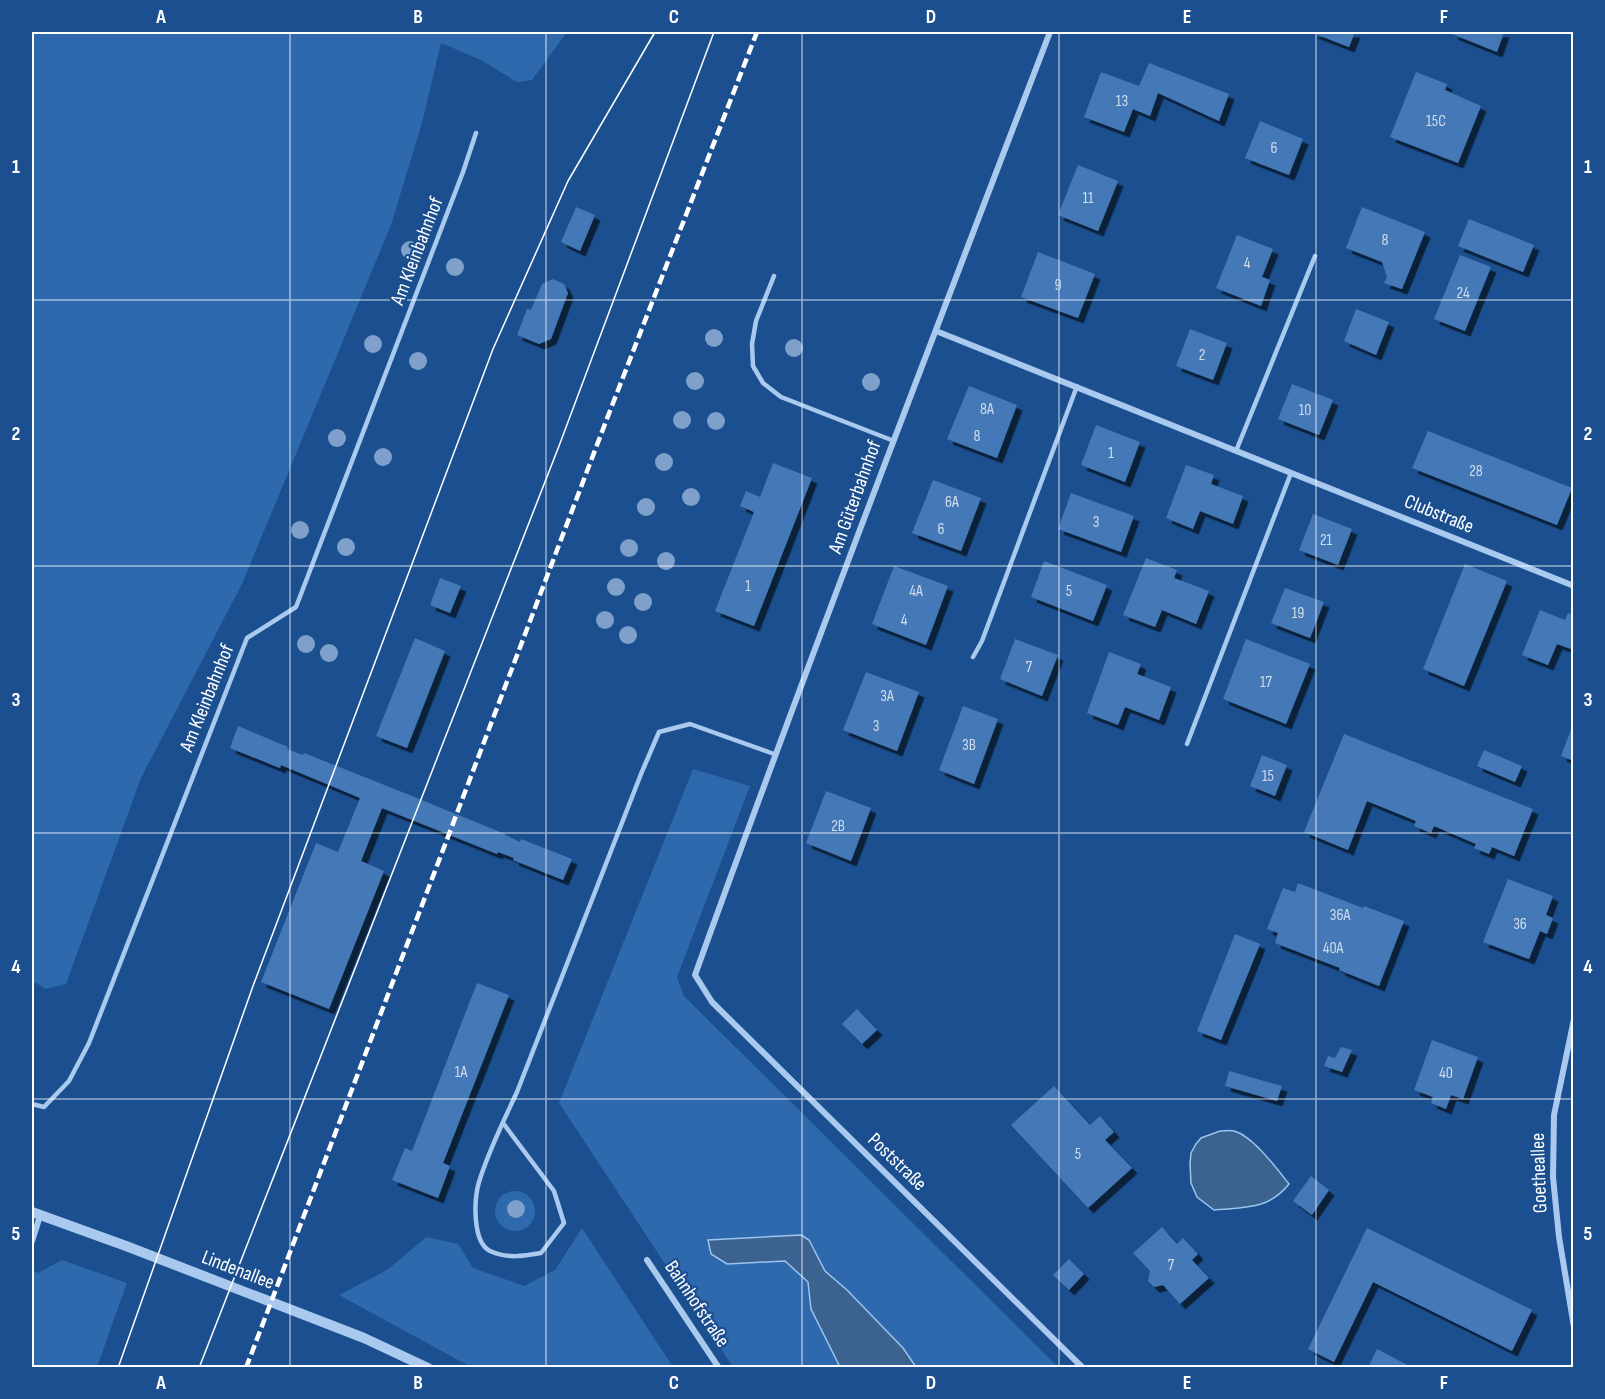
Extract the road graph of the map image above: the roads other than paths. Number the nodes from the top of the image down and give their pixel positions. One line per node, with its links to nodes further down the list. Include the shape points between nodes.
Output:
1 (1050, 32): 5 (street, Am Güterbahnhof)
2 (476, 133): 16 (lane, Am Kleinbahnhof, via 296,607 247,638 89,1043 69,1081 45,1107)
3 (1315, 256): 8 (lane)
4 (774, 276): 7 (lane, via 756,321 752,344 753,366 763,383 781,397)
5 (936, 331): 6 (street, Clubstraße); 7 (street, Am Güterbahnhof)
6 (1077, 386): 8 (street, Clubstraße); 11 (lane)
7 (894, 441): 13 (street, Am Güterbahnhof)
8 (1236, 451): 9 (street, Clubstraße)
9 (1292, 473): 10 (street, Clubstraße); 12 (lane)
10 (1574, 586)
11 (973, 657)
12 (1187, 744)
13 (774, 754): 14 (street, Am Güterbahnhof); 17 (lane, via 690,724 659,732)
14 (695, 975): 24 (street, Poststraße, via 711,1002)
15 (1574, 1019): 21 (street, Goetheallee, via 1554,1115 1553,1177)
16 (32, 1104)
17 (503, 1123): 17 (lane, via 554,1191 564,1223 541,1253 512,1257 490,1251 478,1237 479,1183)
18 (36, 1214): 19 (street); 22 (street, Lindenallee, via 364,1338)
19 (32, 1241)
20 (647, 1260): 23 (street, Bahnhofstraße)
21 (1574, 1327)
22 (428, 1368)
23 (719, 1368)
24 (1083, 1368)

